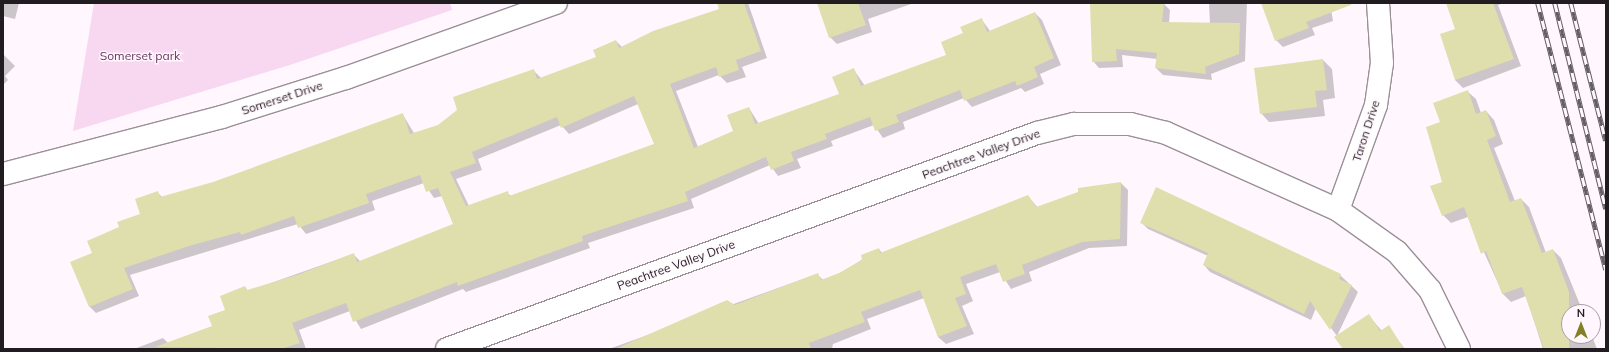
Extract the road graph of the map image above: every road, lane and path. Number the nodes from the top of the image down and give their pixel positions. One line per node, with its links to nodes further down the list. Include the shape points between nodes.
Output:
1 (556, 3): 3 (street, Somerset Drive, via 346,78 222,117)
2 (1378, 3): 4 (street, Taron Drive, via 1382,63 1376,105)
3 (3, 174)
4 (1338, 210): 5 (street, Peachtree Valley Drive, via 1166,133 1130,124 1074,124 1037,133); 6 (street, Peachtree Valley Drive, via 1397,252 1430,290)
5 (447, 349)
6 (1459, 349)

